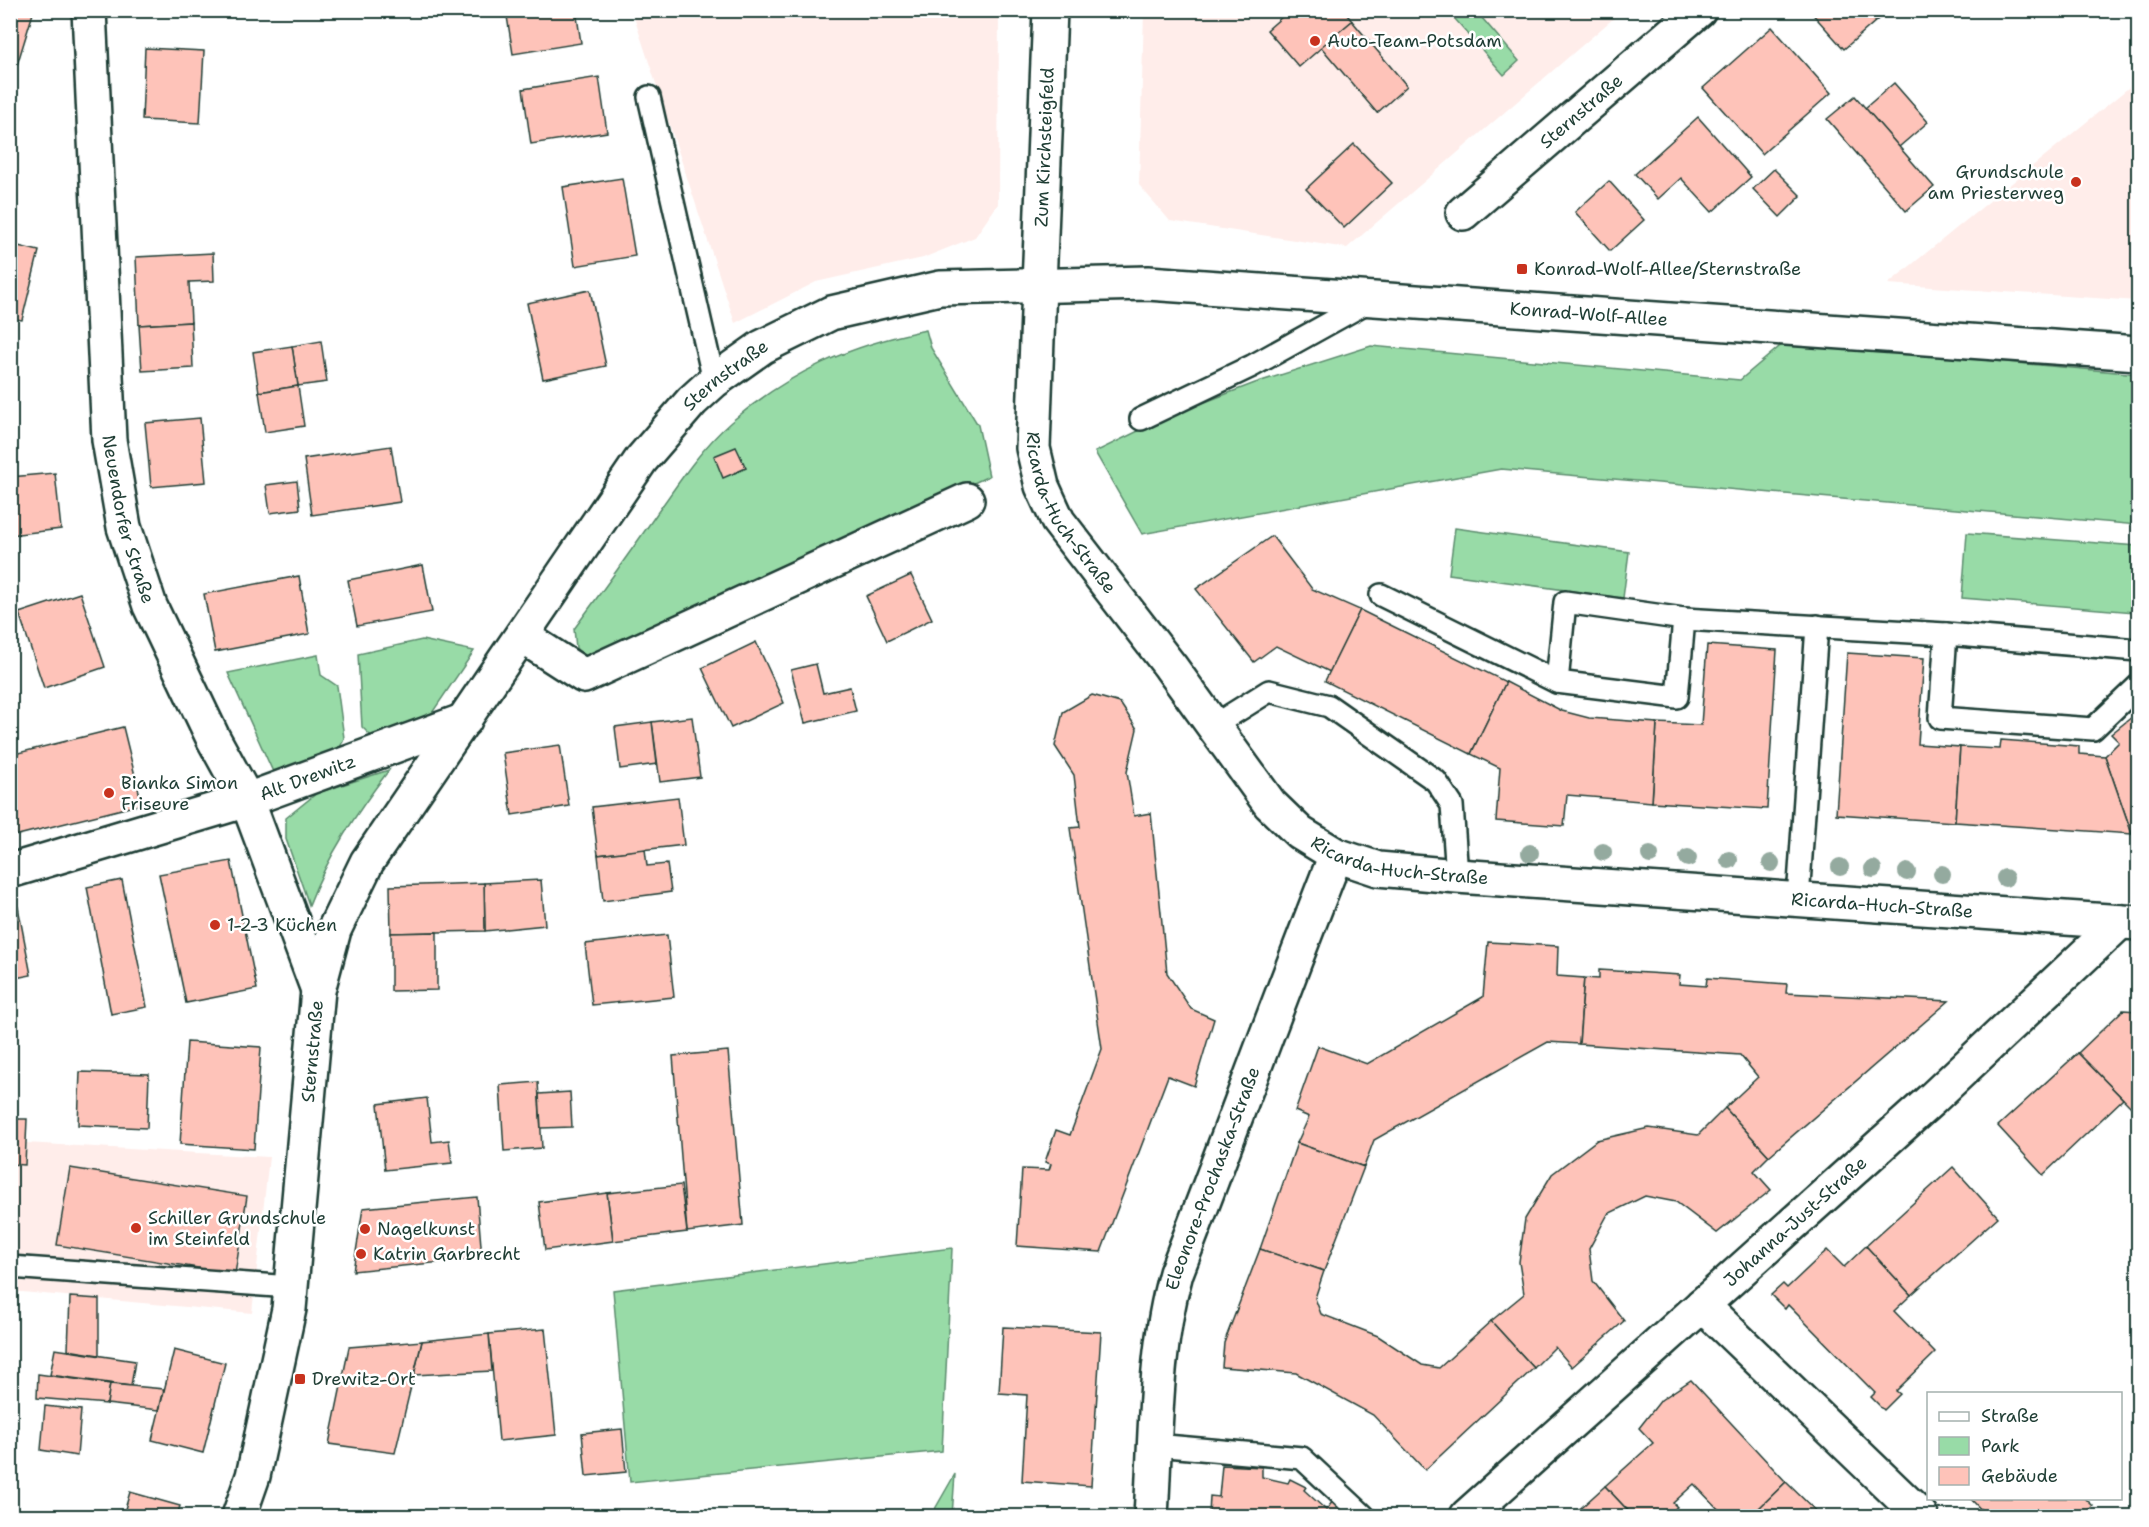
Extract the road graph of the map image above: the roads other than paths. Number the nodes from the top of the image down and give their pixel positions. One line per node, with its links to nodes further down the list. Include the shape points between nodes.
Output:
1 (89, 10): 22 (street, Neuendorfer Straße, via 109,440 124,527 150,606)
2 (1050, 10): 6 (street, Zum Kirchsteigfeld)
3 (1699, 10): 5 (street, Sternstraße)
4 (649, 98): 9 (lane)
5 (1463, 213)
6 (1039, 285): 7 (street, Konrad-Wolf-Allee, via 1148,283); 9 (street, Sternstraße, via 940,288 831,314 762,347); 21 (street, Ricarda-Huch-Straße, via 1033,448 1049,504)
7 (1374, 298): 8 (street, Konrad-Wolf-Allee); 10 (lane, via 1252,366)
8 (2139, 353)
9 (714, 381): 16 (street, Sternstraße, via 641,460)
10 (1141, 419)
11 (967, 500): 16 (street, via 584,675)
12 (1381, 595): 18 (lane)
13 (1684, 620): 14 (lane); 18 (lane, via 1677,697); 18 (lane, via 1565,602)
14 (1817, 626): 15 (lane); 26 (lane)
15 (1946, 634): 17 (lane); 19 (lane, via 1940,718 2093,729)
16 (522, 636): 20 (street, Sternstraße)
17 (2139, 650)
18 (1557, 682)
19 (2139, 686)
20 (465, 720): 22 (street, Alt Drewitz); 28 (street, Sternstraße, via 367,862 334,930)
21 (1213, 726): 23 (street, Ricarda-Huch-Straße, via 1270,804 1300,832); 25 (lane, via 1269,691 1329,706 1436,781 1452,805)
22 (247, 800): 24 (street, Alt Drewitz); 28 (street, Neuendorfer Straße)
23 (1336, 855): 25 (street, Ricarda-Huch-Straße, via 1378,869); 32 (street, Eleonore-Prochaska-Straße, via 1176,1273 1167,1304 1160,1361)
24 (10, 871)
25 (1458, 876): 26 (street, Ricarda-Huch-Straße)
26 (1798, 899): 27 (street, Ricarda-Huch-Straße)
27 (2132, 916): 31 (street, Johanna-Just-Straße)
28 (318, 990): 30 (street, Sternstraße)
29 (10, 1267): 30 (lane)
30 (291, 1287): 33 (street, Sternstraße, via 253,1476)
31 (1702, 1305): 36 (street, Johanna-Just-Straße); 37 (street)
32 (1155, 1445): 34 (street, Eleonore-Prochaska-Straße); 35 (lane, via 1302,1458)
33 (239, 1516)
34 (1151, 1516)
35 (1364, 1516)
36 (1467, 1516)
37 (1921, 1516)

